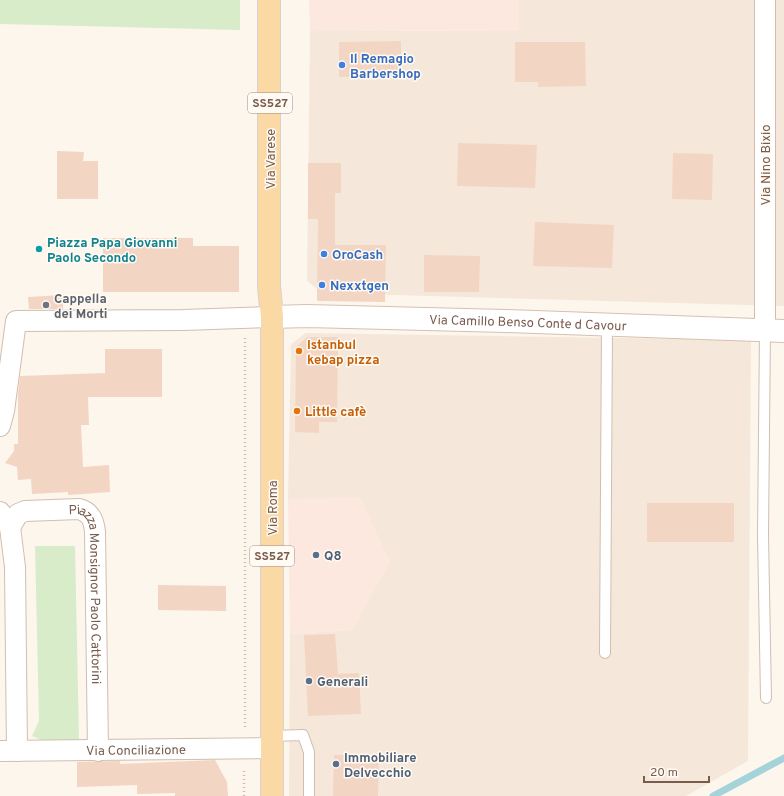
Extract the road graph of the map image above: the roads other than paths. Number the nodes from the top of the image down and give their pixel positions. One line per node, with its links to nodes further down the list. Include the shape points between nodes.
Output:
1 (269, 0): 3 (main road, Via Varese / SS527, via 269,286)
2 (765, 0): 5 (street, Via Nino Bixio)
3 (272, 317): 4 (street, Via Camillo Benso Conte d Cavour); 6 (street, via 16,321); 10 (main road, Via Roma / SS527)
4 (607, 325): 5 (street, Via Camillo Benso Conte d Cavour); 8 (lane)
5 (775, 331): 9 (lane, via 764,535)
6 (0, 426)
7 (5, 519): 11 (street, Piazza Monsignor Paolo Cattorini, via 15,567); 12 (street, Piazza Monsignor Paolo Cattorini, via 25,511 79,509 92,517 95,532)
8 (605, 652)
9 (766, 698)
10 (272, 742): 12 (street, Via Conciliazione, via 245,749); 13 (main road, Via Roma / SS527); 14 (lane, via 303,735 309,752)
11 (9, 751): 12 (street, Via Conciliazione)
12 (98, 751)
13 (272, 796)
14 (310, 796)

